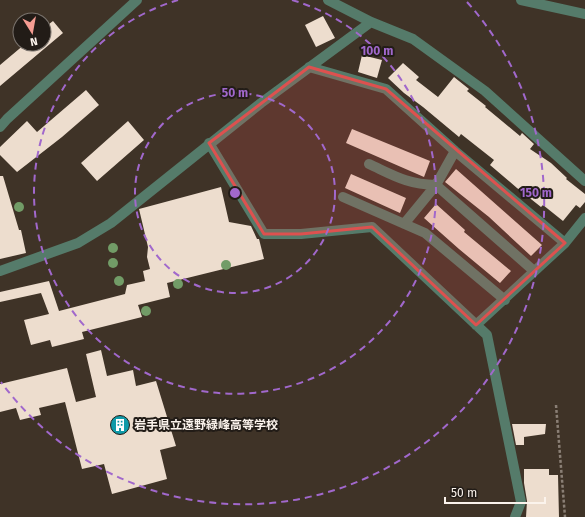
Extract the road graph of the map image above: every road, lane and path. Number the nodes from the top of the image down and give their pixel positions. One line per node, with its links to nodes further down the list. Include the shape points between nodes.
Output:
1 (137, 0): 7 (street)
2 (328, 0): 5 (street)
3 (521, 0): 4 (street)
4 (585, 14)
5 (371, 22): 6 (street); 11 (street, via 413,38 485,91)
6 (309, 67): 8 (street); 9 (street, via 386,89)
7 (0, 127)
8 (209, 144): 17 (street, via 111,223 78,243); 20 (street, via 264,234 301,234 372,227)
9 (455, 151): 12 (street); 16 (street)
10 (369, 164): 12 (street, via 406,182)
11 (585, 181)
12 (436, 185): 15 (street); 18 (street)
13 (343, 197): 15 (street)
14 (585, 218): 16 (street)
15 (404, 224): 19 (street, via 425,233)
16 (565, 243): 18 (street)
17 (0, 271)
18 (534, 272): 19 (street)
19 (504, 300): 20 (street)
20 (476, 326): 22 (street, via 486,335 521,502)
21 (556, 404): 23 (path)
22 (515, 517)
23 (565, 517)

